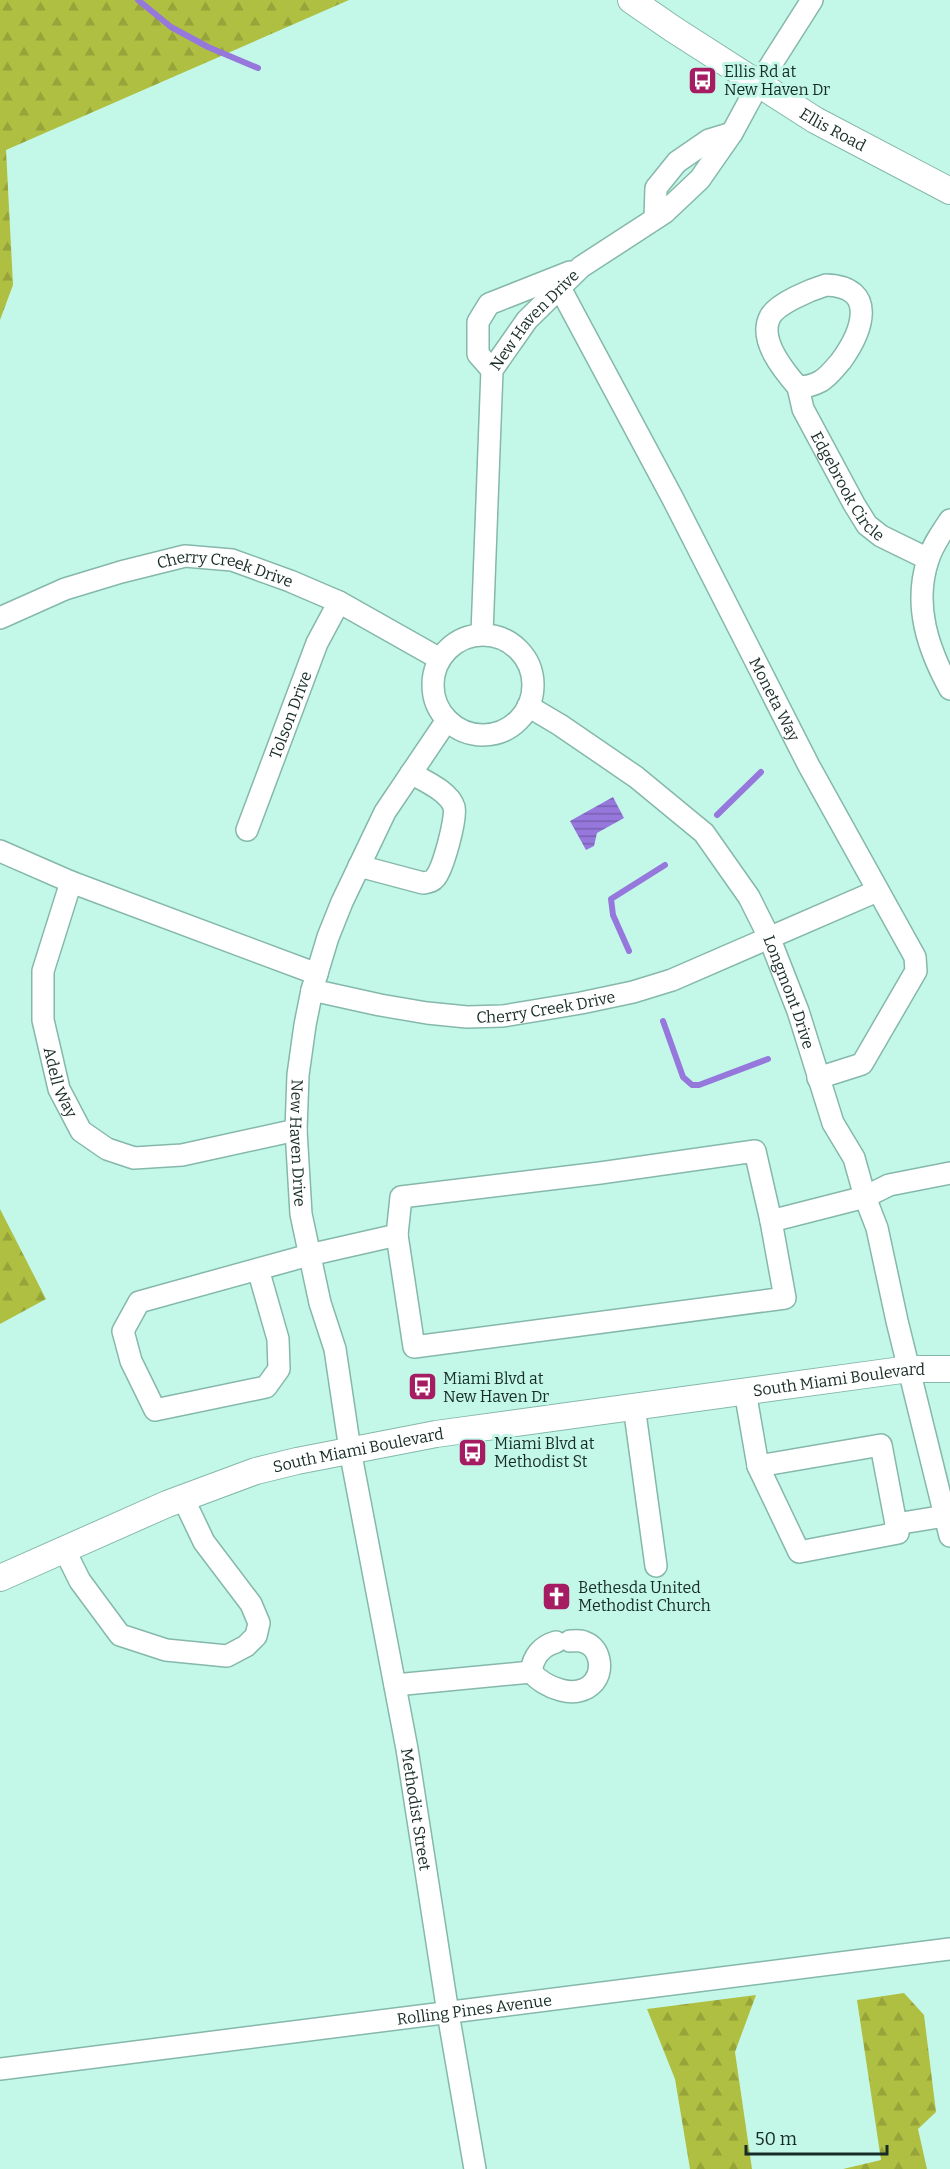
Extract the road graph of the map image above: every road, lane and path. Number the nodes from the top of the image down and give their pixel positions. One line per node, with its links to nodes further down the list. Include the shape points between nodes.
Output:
1 (632, 0): 3 (main road, Ellis Road)
2 (812, 0): 3 (street, New Haven Drive)
3 (758, 85): 4 (main road, Ellis Road, via 815,120); 5 (street, New Haven Drive, via 700,179 655,218)
4 (950, 190)
5 (581, 267): 6 (street, New Haven Drive); 7 (street, via 489,304 478,322 478,354)
6 (560, 288): 7 (street, New Haven Drive, via 527,320); 23 (street, Moneta Way)
7 (492, 370): 13 (street, New Haven Drive)
8 (798, 387): 8 (street, Edgebrook Circle, via 782,370 771,349 767,332 770,316 810,290 842,285 853,291 861,303 859,330 847,352 822,381); 10 (street, Edgebrook Circle, via 803,409 867,525)
9 (950, 520): 10 (street)
10 (928, 559): 15 (street, via 923,581 924,626)
11 (339, 602): 12 (street, Cherry Creek Drive, via 232,560 185,556 65,589); 14 (street, Cherry Creek Drive); 19 (street, Tolson Drive, via 317,643)
12 (0, 618)
13 (482, 634): 14 (street, via 451,646); 16 (street, via 513,645 525,658 533,690)
14 (440, 659): 17 (street, via 433,690)
15 (950, 689)
16 (528, 706): 17 (street, via 519,720 491,734 475,734); 24 (street, Longmont Drive, via 636,777 704,833 749,897)
17 (447, 720): 18 (street, New Haven Drive)
18 (411, 773): 21 (street, New Haven Drive, via 385,812); 21 (street, via 446,795 454,806 455,817 439,872 434,880 423,884)
19 (247, 830)
20 (0, 852): 22 (street, Cherry Creek Drive)
21 (359, 866): 25 (street, New Haven Drive, via 328,937)
22 (71, 882): 25 (street, Cherry Creek Drive); 27 (street, Adell Way, via 43,970 43,1020 59,1089 81,1131 107,1149 134,1158 182,1155)
23 (877, 891): 24 (street, Cherry Creek Drive); 26 (street, Moneta Way, via 915,957 916,971 862,1064)
24 (769, 938): 25 (street, Cherry Creek Drive, via 672,980 633,992 503,1016 467,1017 380,1005); 26 (street, Longmont Drive, via 798,1011)
25 (314, 982): 27 (street, New Haven Drive, via 298,1075)
26 (818, 1078): 29 (street, Longmont Drive, via 833,1123 854,1158)
27 (296, 1130): 32 (street, New Haven Drive, via 301,1214)
28 (950, 1173): 29 (street, via 889,1185)
29 (865, 1197): 30 (street); 34 (street, Longmont Drive, via 877,1228)
30 (771, 1221): 31 (street, via 755,1151 401,1197); 31 (street, via 785,1298 414,1347)
31 (397, 1235): 32 (street)
32 (309, 1255): 33 (street); 38 (street, New Haven Drive, via 335,1349)
33 (258, 1269): 33 (street, via 139,1302 123,1331 131,1361 155,1410 266,1387 279,1369 278,1339)
34 (909, 1369): 35 (main road, South Miami Boulevard); 36 (main road, South Miami Boulevard); 42 (street, Longmont Drive)
35 (950, 1369)
36 (745, 1391): 37 (main road, South Miami Boulevard); 39 (street)
37 (634, 1406): 38 (main road, South Miami Boulevard); 44 (street)
38 (350, 1450): 40 (main road, South Miami Boulevard, via 256,1471); 47 (street, Methodist Street)
39 (758, 1466): 41 (street, via 880,1445); 41 (street, via 799,1552 898,1533)
40 (183, 1498): 43 (main road, South Miami Boulevard); 43 (street, via 204,1542 251,1604 259,1623 256,1636 246,1647 227,1656 166,1650 120,1635 80,1581)
41 (896, 1524): 42 (street)
42 (948, 1526)
43 (64, 1549): 45 (main road, South Miami Boulevard)
44 (656, 1566)
45 (0, 1578)
46 (531, 1672): 46 (street, via 546,1686 573,1691 594,1682 600,1660 597,1652 584,1642 549,1644 536,1655); 47 (street)
47 (395, 1685): 49 (street, Methodist Street)
48 (950, 1948): 49 (street, Rolling Pines Avenue)
49 (448, 2013): 50 (street, Rolling Pines Avenue); 51 (street, Methodist Street)
50 (0, 2069)
51 (475, 2169)

